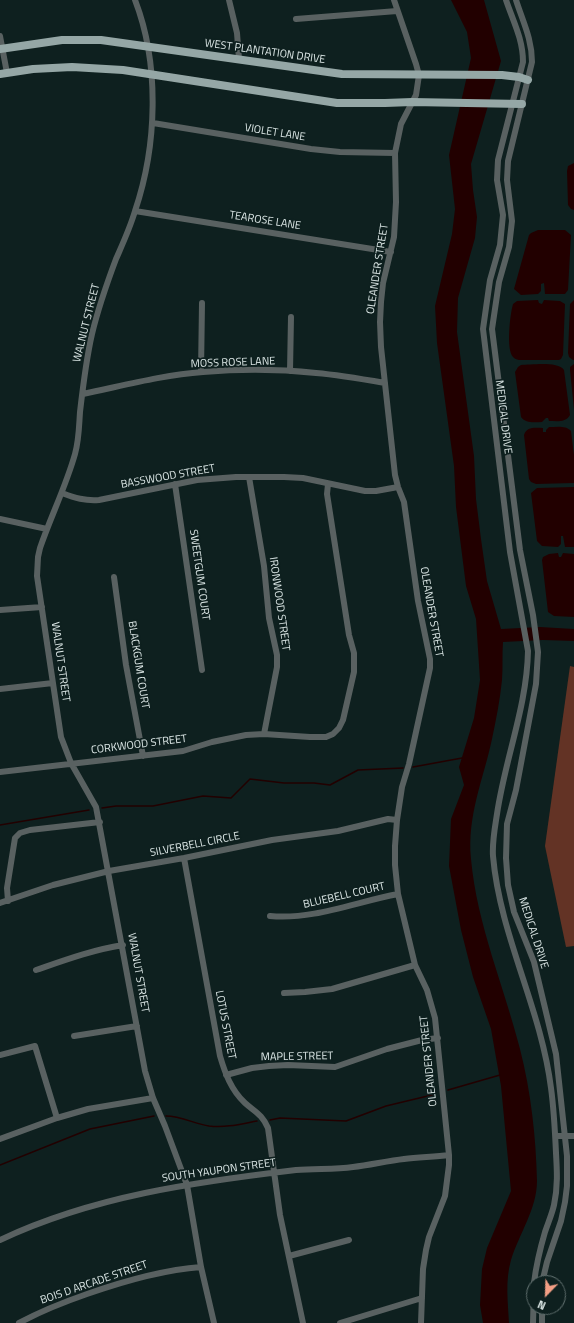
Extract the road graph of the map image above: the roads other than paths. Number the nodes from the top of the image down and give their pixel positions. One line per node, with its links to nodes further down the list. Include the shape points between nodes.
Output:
1 (135, 0): 9 (street, WALNUT STREET)
2 (229, 0): 11 (street, via 237,33)
3 (394, 0): 6 (street, OLEANDER STREET)
4 (506, 0): 15 (street, MEDICAL DRIVE, via 522,49)
5 (516, 0): 16 (street, MEDICAL DRIVE, via 532,48)
6 (397, 11): 7 (street); 14 (street, OLEANDER STREET)
7 (296, 19)
8 (0, 36): 10 (street)
9 (147, 46): 10 (main road, WEST PLANTATION DRIVE, via 81,39); 11 (main road, WEST PLANTATION DRIVE); 13 (street, WALNUT STREET)
10 (2, 49): 12 (street)
11 (239, 60): 14 (main road, WEST PLANTATION DRIVE, via 342,74)
12 (4, 74): 13 (main road, via 33,69 72,67)
13 (151, 74): 17 (main road, via 336,103); 20 (street, WALNUT STREET)
14 (419, 76): 15 (main road, WEST PLANTATION DRIVE, via 502,75); 17 (street, OLEANDER STREET, via 416,95)
15 (520, 78): 16 (main road, WEST PLANTATION DRIVE); 18 (street, MEDICAL DRIVE)
16 (528, 80): 19 (street, MEDICAL DRIVE)
17 (412, 102): 18 (main road); 23 (street, OLEANDER STREET, via 401,124)
18 (512, 103): 19 (main road); 21 (street, MEDICAL DRIVE)
19 (522, 104): 22 (street, MEDICAL DRIVE)
20 (153, 123): 23 (street, VIOLET LANE, via 311,149); 24 (street, WALNUT STREET, via 146,174)
21 (505, 134): 22 (street); 26 (street, MEDICAL DRIVE, via 498,160 497,180)
22 (514, 136): 25 (street, MEDICAL DRIVE, via 507,180)
23 (395, 153): 27 (street, OLEANDER STREET, via 396,219)
24 (135, 211): 27 (street, TEAROSE LANE); 33 (street, WALNUT STREET, via 100,306 87,362)
25 (512, 221): 26 (street); 44 (street, MEDICAL DRIVE, via 492,329 520,550)
26 (503, 223): 45 (street, MEDICAL DRIVE, via 490,280 483,329 510,552)
27 (391, 252): 32 (street, OLEANDER STREET, via 383,282 380,322)
28 (202, 303): 31 (street)
29 (291, 317): 30 (street)
30 (290, 371): 31 (street, MOSS ROSE LANE); 32 (street, MOSS ROSE LANE)
31 (201, 372): 33 (street, MOSS ROSE LANE)
32 (385, 383): 37 (street, OLEANDER STREET)
33 (83, 394): 38 (street, WALNUT STREET, via 77,445)
34 (249, 477): 35 (street, BASSWOOD STREET); 36 (street, BASSWOOD STREET, via 303,478); 49 (street, IRONWOOD STREET, via 264,566 269,618 277,655 277,668)
35 (176, 484): 38 (street, BASSWOOD STREET, via 90,501); 46 (street, SWEETGUM COURT)
36 (328, 484): 37 (street, BASSWOOD STREET, via 364,492); 49 (street, CORKWOOD STREET, via 327,494 354,653 354,672 343,720 339,728 326,737)
37 (398, 487): 53 (street, OLEANDER STREET, via 404,502 430,668 402,787)
38 (62, 493): 40 (street, WALNUT STREET)
39 (0, 519): 40 (street)
40 (47, 529): 42 (street, WALNUT STREET, via 37,566)
41 (114, 577): 50 (street, BLACKGUM COURT, via 126,665)
42 (42, 607): 43 (street); 47 (street, WALNUT STREET)
43 (0, 610)
44 (533, 613): 45 (street); 73 (street, MEDICAL DRIVE, via 538,645 538,668 516,790 507,824 506,858 514,912 534,962 556,1054)
45 (522, 615): 72 (street, MEDICAL DRIVE, via 528,647 528,666 499,799 492,854 507,928 530,997 547,1062)
46 (202, 670)
47 (53, 683): 48 (street); 51 (street, WALNUT STREET, via 61,737)
48 (0, 689)
49 (264, 734): 50 (street, CORKWOOD STREET, via 246,734 183,751)
50 (143, 756): 51 (street, CORKWOOD STREET)
51 (71, 763): 52 (street, CORKWOOD STREET); 54 (street, WALNUT STREET, via 96,807)
52 (0, 772)
53 (397, 820): 55 (street, SILVERBELL CIRCLE, via 388,819); 57 (street, OLEANDER STREET, via 395,865)
54 (100, 822): 56 (street, WALNUT STREET); 58 (street, via 20,833 15,838 12,849)
55 (184, 858): 56 (street, SILVERBELL CIRCLE); 69 (street, LOTUS STREET, via 220,1056)
56 (109, 871): 58 (street, SILVERBELL CIRCLE, via 53,885); 61 (street, WALNUT STREET)
57 (398, 894): 60 (street, BLUEBELL COURT, via 311,915); 62 (street, OLEANDER STREET)
58 (8, 901): 59 (street, SILVERBELL CIRCLE)
59 (0, 903)
60 (270, 916)
61 (123, 945): 63 (street, via 101,948); 65 (street, WALNUT STREET)
62 (415, 965): 64 (street, via 332,989); 67 (street, OLEANDER STREET, via 430,999)
63 (36, 970)
64 (284, 993)
65 (137, 1026): 66 (street); 70 (street, WALNUT STREET)
66 (74, 1036)
67 (438, 1038): 69 (street, MAPLE STREET, via 387,1049 335,1067 269,1066); 76 (street, OLEANDER STREET)
68 (0, 1055): 71 (street, via 35,1046)
69 (226, 1075): 77 (street, LOTUS STREET, via 234,1090 262,1115 266,1123)
70 (153, 1098): 71 (street, via 88,1109); 78 (street, WALNUT STREET)
71 (57, 1118): 75 (street)
72 (556, 1136): 73 (street); 83 (street, MEDICAL DRIVE, via 554,1206)
73 (565, 1136): 74 (street); 84 (street, MEDICAL DRIVE, via 565,1202)
74 (574, 1136)
75 (0, 1140)
76 (449, 1155): 77 (street, SOUTH YAUPON STREET); 85 (street, OLEANDER STREET, via 445,1196 426,1250)
77 (275, 1174): 78 (street, SOUTH YAUPON STREET); 81 (street, LOTUS STREET)
78 (187, 1185): 79 (street, SOUTH YAUPON STREET, via 89,1206); 82 (street, WALNUT STREET)
79 (0, 1240)
80 (350, 1240): 81 (street)
81 (289, 1256): 88 (street, LOTUS STREET)
82 (201, 1267): 86 (street, BOIS D ARCADE STREET, via 156,1273 119,1283 46,1310); 87 (street, WALNUT STREET)
83 (536, 1275)
84 (544, 1275)
85 (422, 1298): 89 (street); 90 (street, OLEANDER STREET)
86 (19, 1323)
87 (214, 1323)
88 (303, 1323)
89 (340, 1323)
90 (422, 1323)

